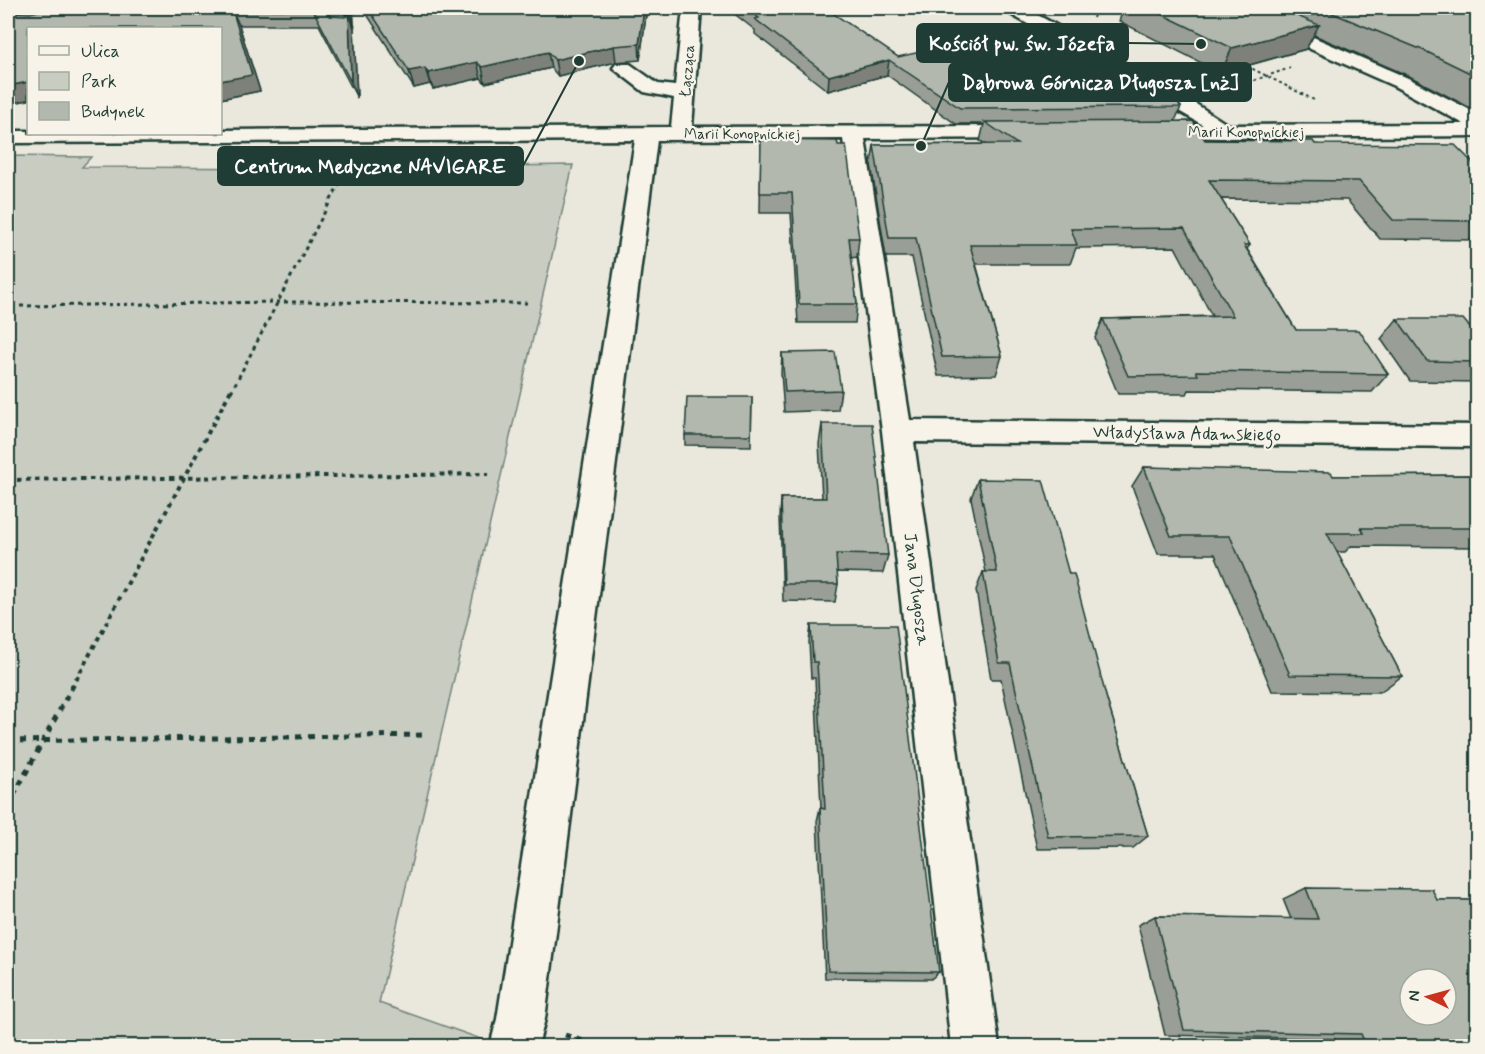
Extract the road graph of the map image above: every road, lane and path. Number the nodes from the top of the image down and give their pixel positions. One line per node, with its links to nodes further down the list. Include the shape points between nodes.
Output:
1 (29, 8): 2 (street, via 25,21 39,23)
2 (57, 8)
3 (331, 8): 9 (street)
4 (692, 8): 12 (street, Łącząca)
5 (1013, 8): 18 (street, via 1172,97)
6 (1098, 8): 8 (path)
7 (1233, 8): 14 (street, via 1401,82)
8 (1095, 12)
9 (344, 27)
10 (1247, 66): 13 (path)
11 (623, 68): 12 (street, via 659,92)
12 (685, 92): 20 (street, Łącząca)
13 (1320, 102)
14 (1478, 123)
15 (1478, 130): 18 (street, Marii Konopnickiej)
16 (1046, 132): 19 (street, Marii Konopnickiej)
17 (1140, 132): 18 (street, Marii Konopnickiej)
18 (1223, 132)
19 (853, 133): 20 (street, Marii Konopnickiej); 26 (street, Jana Długosza)
20 (664, 134): 21 (street, Marii Konopnickiej); 35 (street, Łącząca)
21 (8, 137)
22 (348, 168): 23 (path)
23 (279, 302): 24 (path); 25 (path); 29 (path)
24 (527, 303)
25 (20, 306)
26 (897, 430): 27 (street, Władysława Adamskiego); 36 (street, Jana Długosza)
27 (1478, 436)
28 (488, 474): 29 (path)
29 (186, 477): 30 (path); 33 (path)
30 (8, 480)
31 (426, 735): 33 (path)
32 (8, 741): 33 (path)
33 (41, 741): 34 (path)
34 (8, 806)
35 (514, 1047)
36 (975, 1047)

